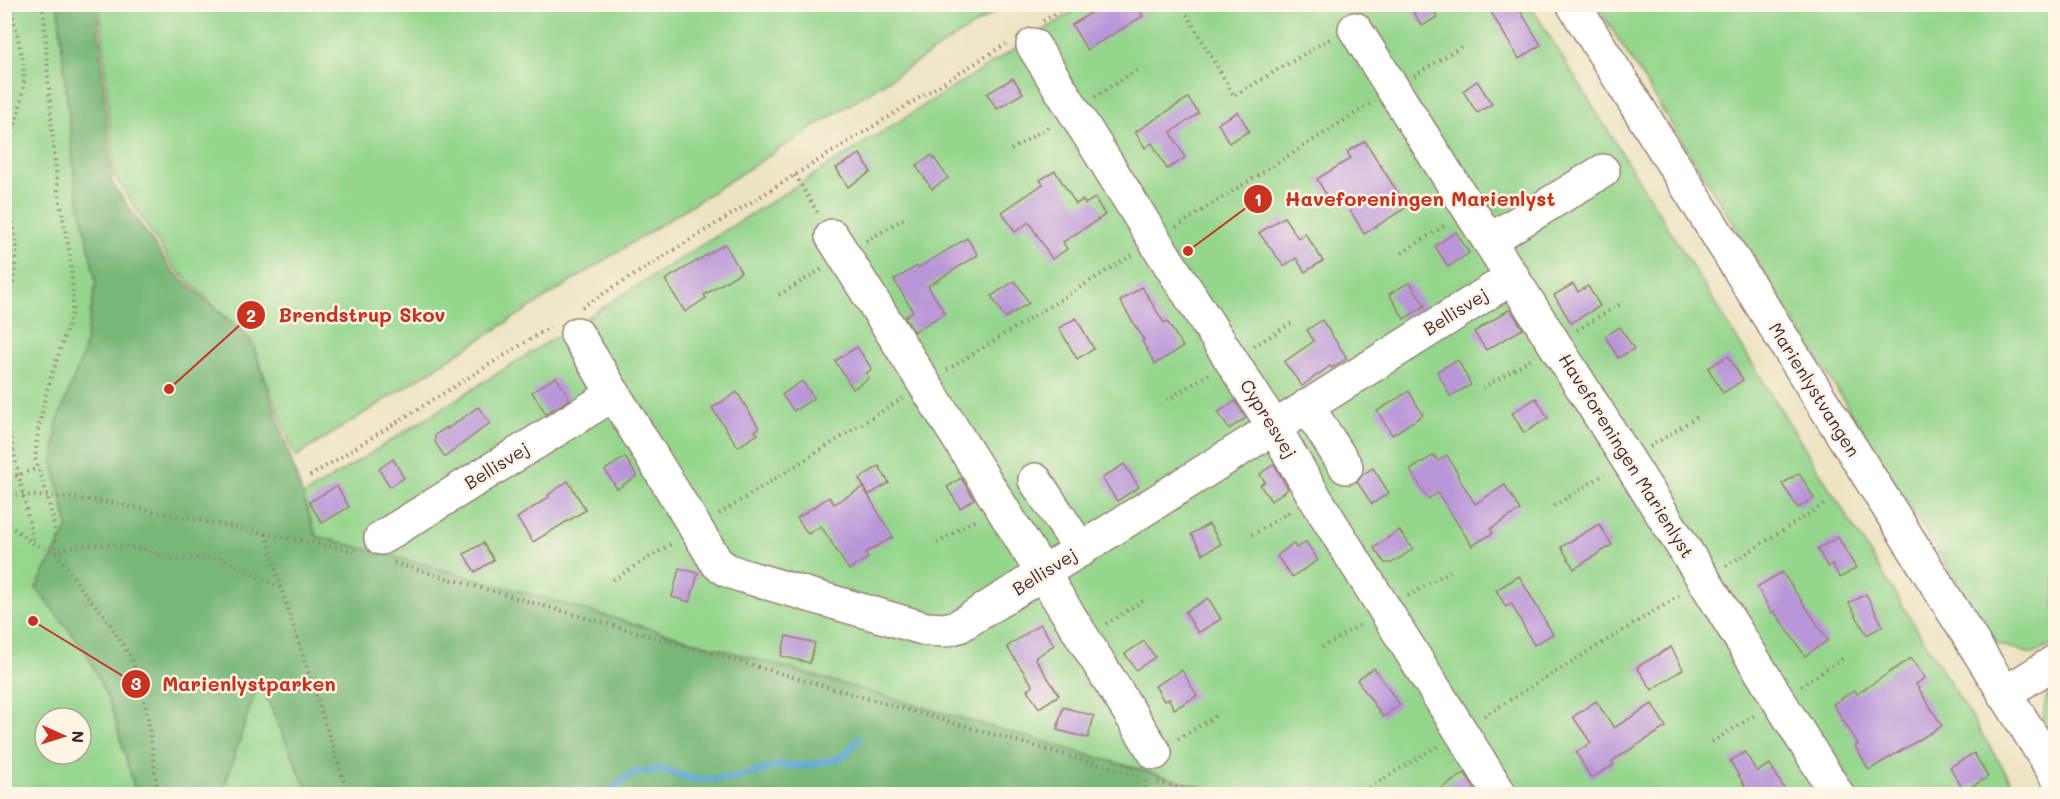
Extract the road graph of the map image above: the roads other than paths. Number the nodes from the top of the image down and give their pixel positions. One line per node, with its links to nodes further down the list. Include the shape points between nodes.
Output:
1 (1573, 4): 18 (lane, Marienlystvangen)
2 (1344, 33): 6 (lane, Haveforeningen Marienlyst, via 1393,89)
3 (1026, 37): 11 (lane, Cypresvej)
4 (1603, 171): 6 (lane)
5 (832, 236): 16 (lane)
6 (1490, 240): 7 (lane, Haveforeningen Marienlyst)
7 (1513, 277): 10 (lane, Bellisvej); 22 (lane, Haveforeningen Marienlyst)
8 (567, 324): 9 (lane, Bellisvej)
9 (614, 394): 15 (lane, Bellisvej); 16 (lane, Bellisvej, via 717,563 728,570 926,629 945,630 959,626)
10 (1307, 406): 11 (lane, Bellisvej); 12 (lane)
11 (1274, 427): 14 (lane, Bellisvej); 21 (lane, Cypresvej)
12 (1346, 467)
13 (1035, 480): 14 (lane)
14 (1081, 550): 16 (lane, Bellisvej)
15 (379, 551)
16 (1042, 574): 19 (lane, via 1082,638)
17 (2055, 661): 18 (lane)
18 (2004, 694): 20 (lane, Marienlystvangen)
19 (1151, 766)
20 (2055, 775)
21 (1500, 795)
22 (1837, 795)

